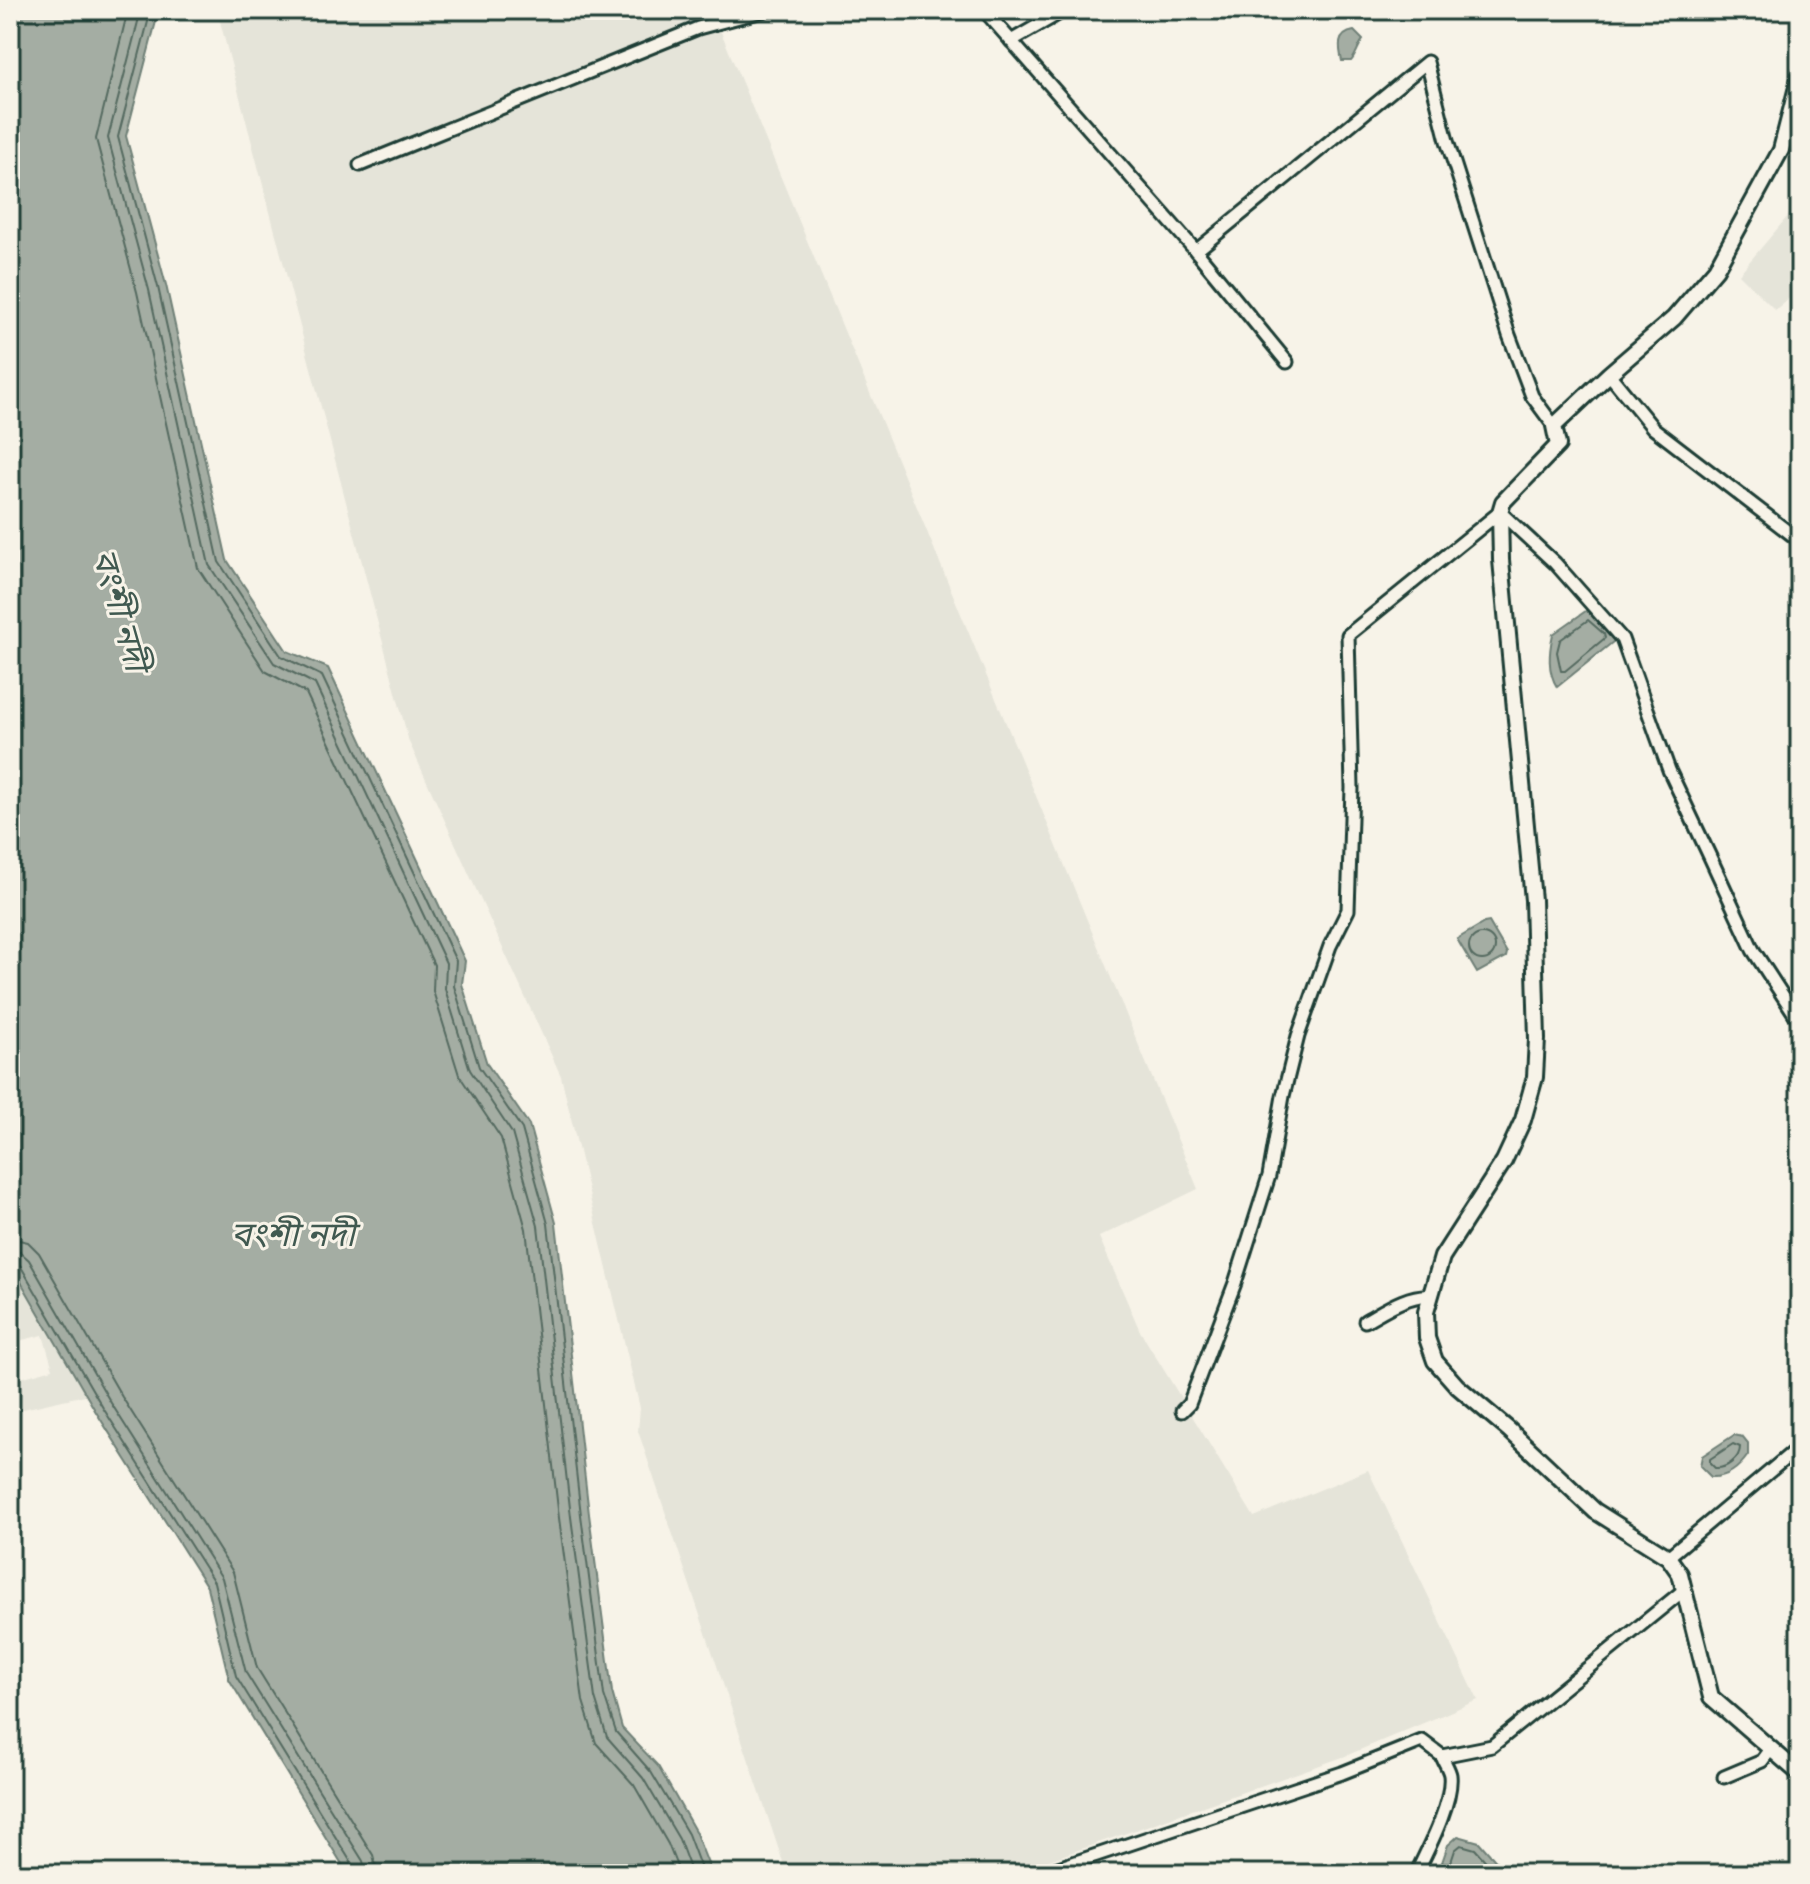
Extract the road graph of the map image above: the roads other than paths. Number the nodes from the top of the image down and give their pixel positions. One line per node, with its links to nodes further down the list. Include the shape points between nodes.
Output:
1 (766, 10): 6 (street, via 698,28)
2 (984, 10): 4 (street)
3 (1065, 10): 4 (street)
4 (1011, 41): 7 (street)
5 (1800, 75): 9 (main road, via 1781,150 1716,269 1674,318)
6 (360, 165)
7 (1196, 251): 8 (street); 10 (street, via 1427,62 1509,335 1532,396)
8 (1287, 362)
9 (1609, 374): 10 (main road); 12 (street, via 1653,428)
10 (1554, 426): 11 (main road, via 1558,445 1507,495)
11 (1500, 512): 13 (street, via 1555,563 1622,639 1669,770 1753,950); 14 (main road, via 1533,900 1535,1077 1504,1161 1442,1257); 16 (street, via 1348,635 1348,910 1298,1036 1269,1176 1235,1283)
12 (1800, 541)
13 (1800, 1022)
14 (1431, 1296): 15 (street, via 1393,1305); 18 (main road, via 1427,1338 1435,1361 1457,1386 1595,1511)
15 (1365, 1321)
16 (1182, 1411)
17 (1800, 1446): 18 (street)
18 (1668, 1557): 19 (main road)
19 (1684, 1590): 20 (main road, via 1711,1697); 21 (street, via 1492,1746)
20 (1771, 1749): 22 (main road); 23 (street, via 1759,1763)
21 (1442, 1756): 24 (street, via 1422,1741); 25 (street, via 1450,1774 1445,1803)
22 (1800, 1774)
23 (1724, 1777)
24 (1040, 1874)
25 (1416, 1874)

